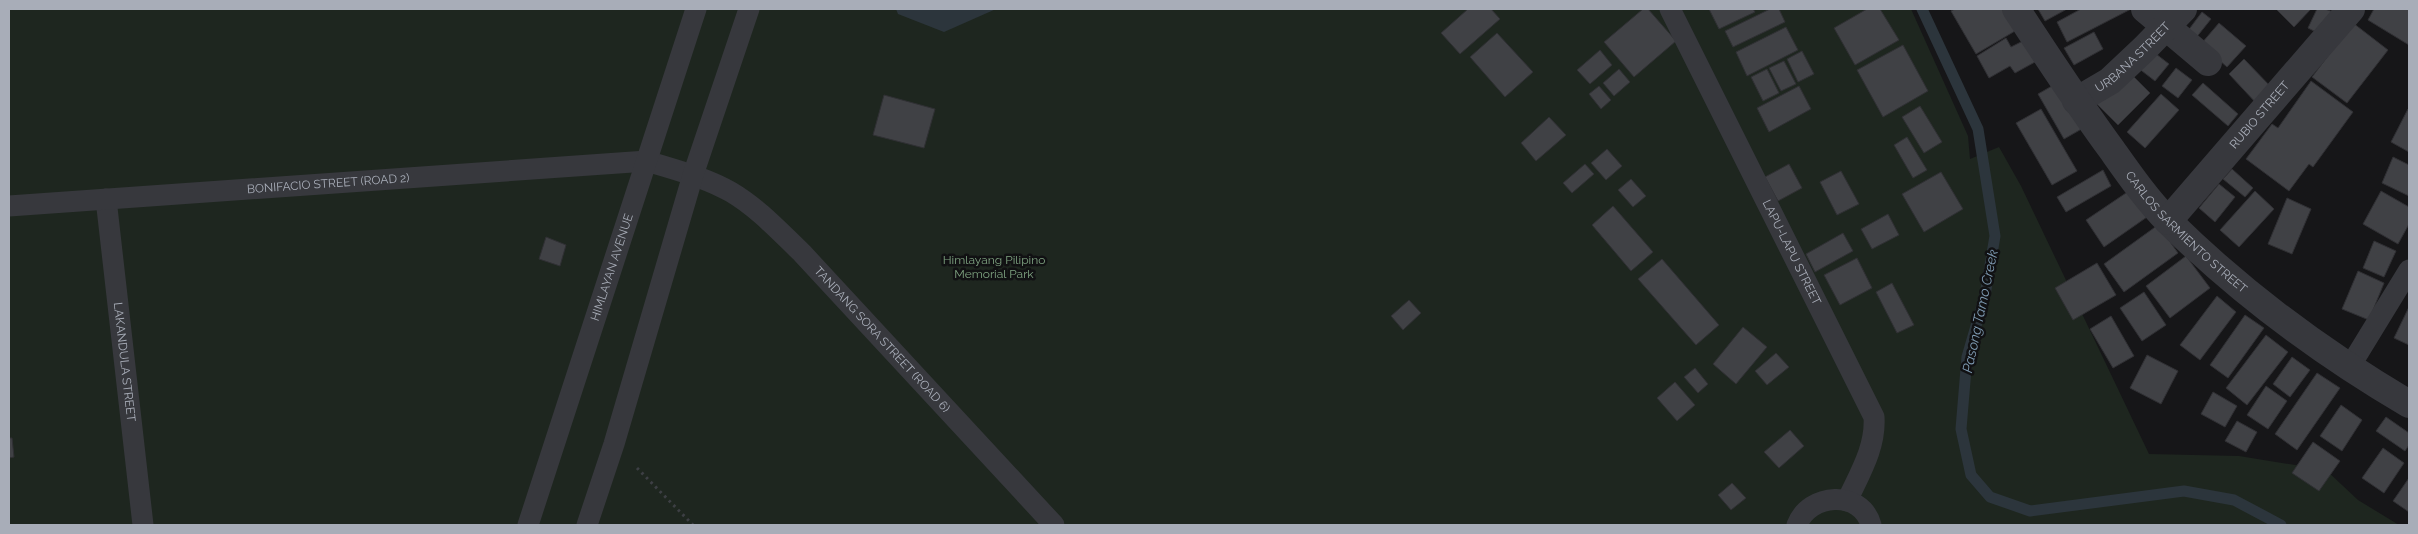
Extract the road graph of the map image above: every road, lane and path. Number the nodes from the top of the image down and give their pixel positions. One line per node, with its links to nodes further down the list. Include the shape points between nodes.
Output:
1 (696, 9): 10 (lane, HIMLAYAN AVENUE)
2 (749, 9): 11 (lane)
3 (1670, 9): 19 (lane, LAPU-LAPU STREET, via 1874,416 1872,445)
4 (2016, 9): 9 (street, CARLOS SARMIENTO STREET)
5 (2145, 9): 7 (street, URBANA STREET)
6 (2351, 9): 14 (street, RUBIO STREET)
7 (2174, 18): 8 (street); 9 (street, URBANA STREET, via 2110,80)
8 (2208, 62)
9 (2076, 101): 14 (street, CARLOS SARMIENTO STREET, via 2138,187)
10 (646, 161): 11 (lane, TANDANG SORA STREET (ROAD 6)); 12 (lane, BONIFACIO STREET (ROAD 2)); 21 (lane, HIMLAYAN AVENUE)
11 (693, 175): 18 (lane); 24 (lane, TANDANG SORA STREET (ROAD 6), via 730,192 765,217)
12 (106, 199): 13 (lane, BONIFACIO STREET (ROAD 2)); 20 (lane, LAKANDULA STREET)
13 (9, 206)
14 (2168, 221): 16 (street, CARLOS SARMIENTO STREET, via 2267,308)
15 (2409, 270): 16 (lane)
16 (2348, 368): 17 (street, CARLOS SARMIENTO STREET)
17 (2409, 404)
18 (614, 444): 22 (lane); 23 (path)
19 (1848, 501): 25 (lane, via 1833,498 1818,502 1806,510); 26 (lane, via 1861,509)
20 (143, 525)
21 (528, 525)
22 (587, 525)
23 (693, 525)
24 (1054, 525)
25 (1797, 525)
26 (1871, 525)

